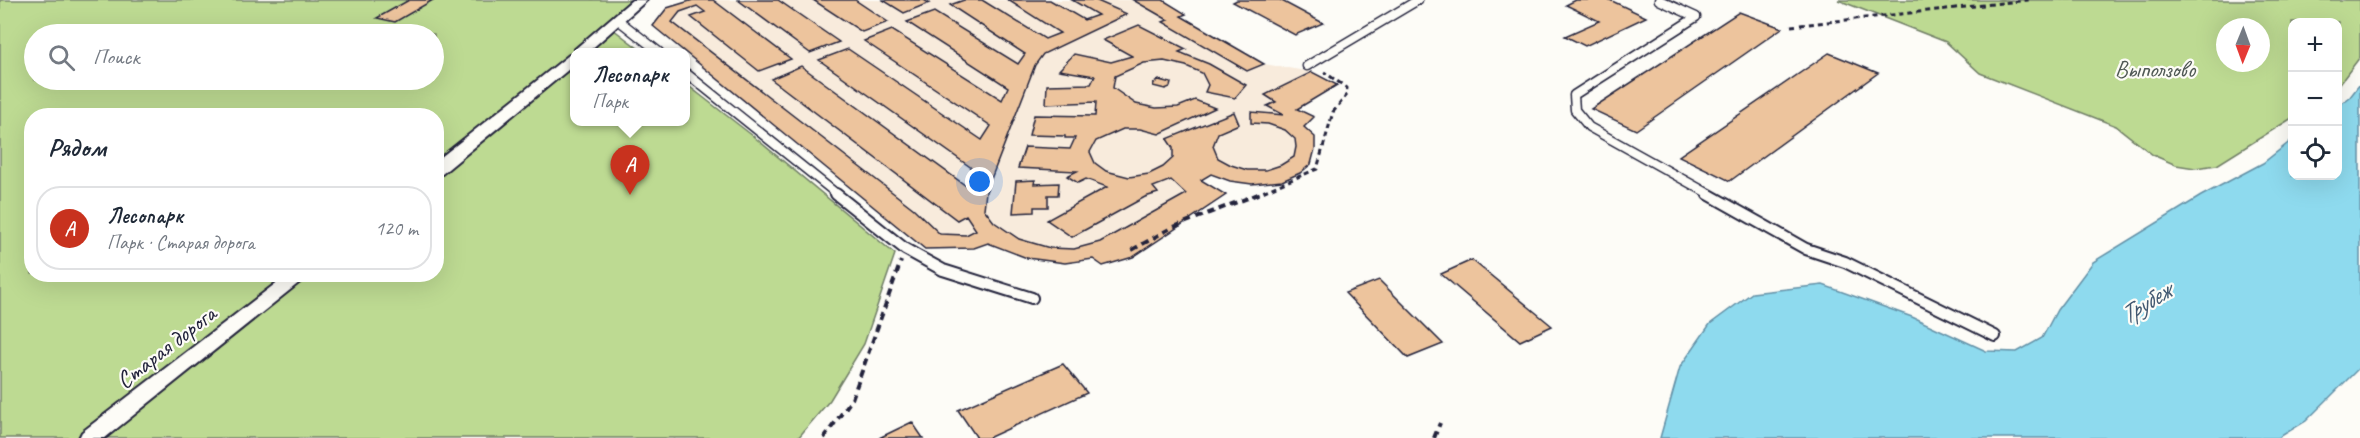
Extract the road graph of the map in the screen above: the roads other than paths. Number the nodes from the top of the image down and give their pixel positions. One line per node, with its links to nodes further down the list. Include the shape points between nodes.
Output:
1 (640, 0): 4 (street)
2 (1418, 0): 8 (lane)
3 (1659, 0): 13 (lane, via 1696,17 1574,95 1575,110 1589,127 1806,249 1845,262)
4 (617, 19): 5 (street); 6 (lane)
5 (584, 48)
6 (654, 48)
7 (570, 61): 10 (street)
8 (1309, 65)
9 (690, 76): 12 (lane, via 905,249 943,270)
10 (444, 164)
11 (291, 282): 14 (street, Старая дорога)
12 (1032, 298)
13 (1995, 336)
14 (90, 438)

